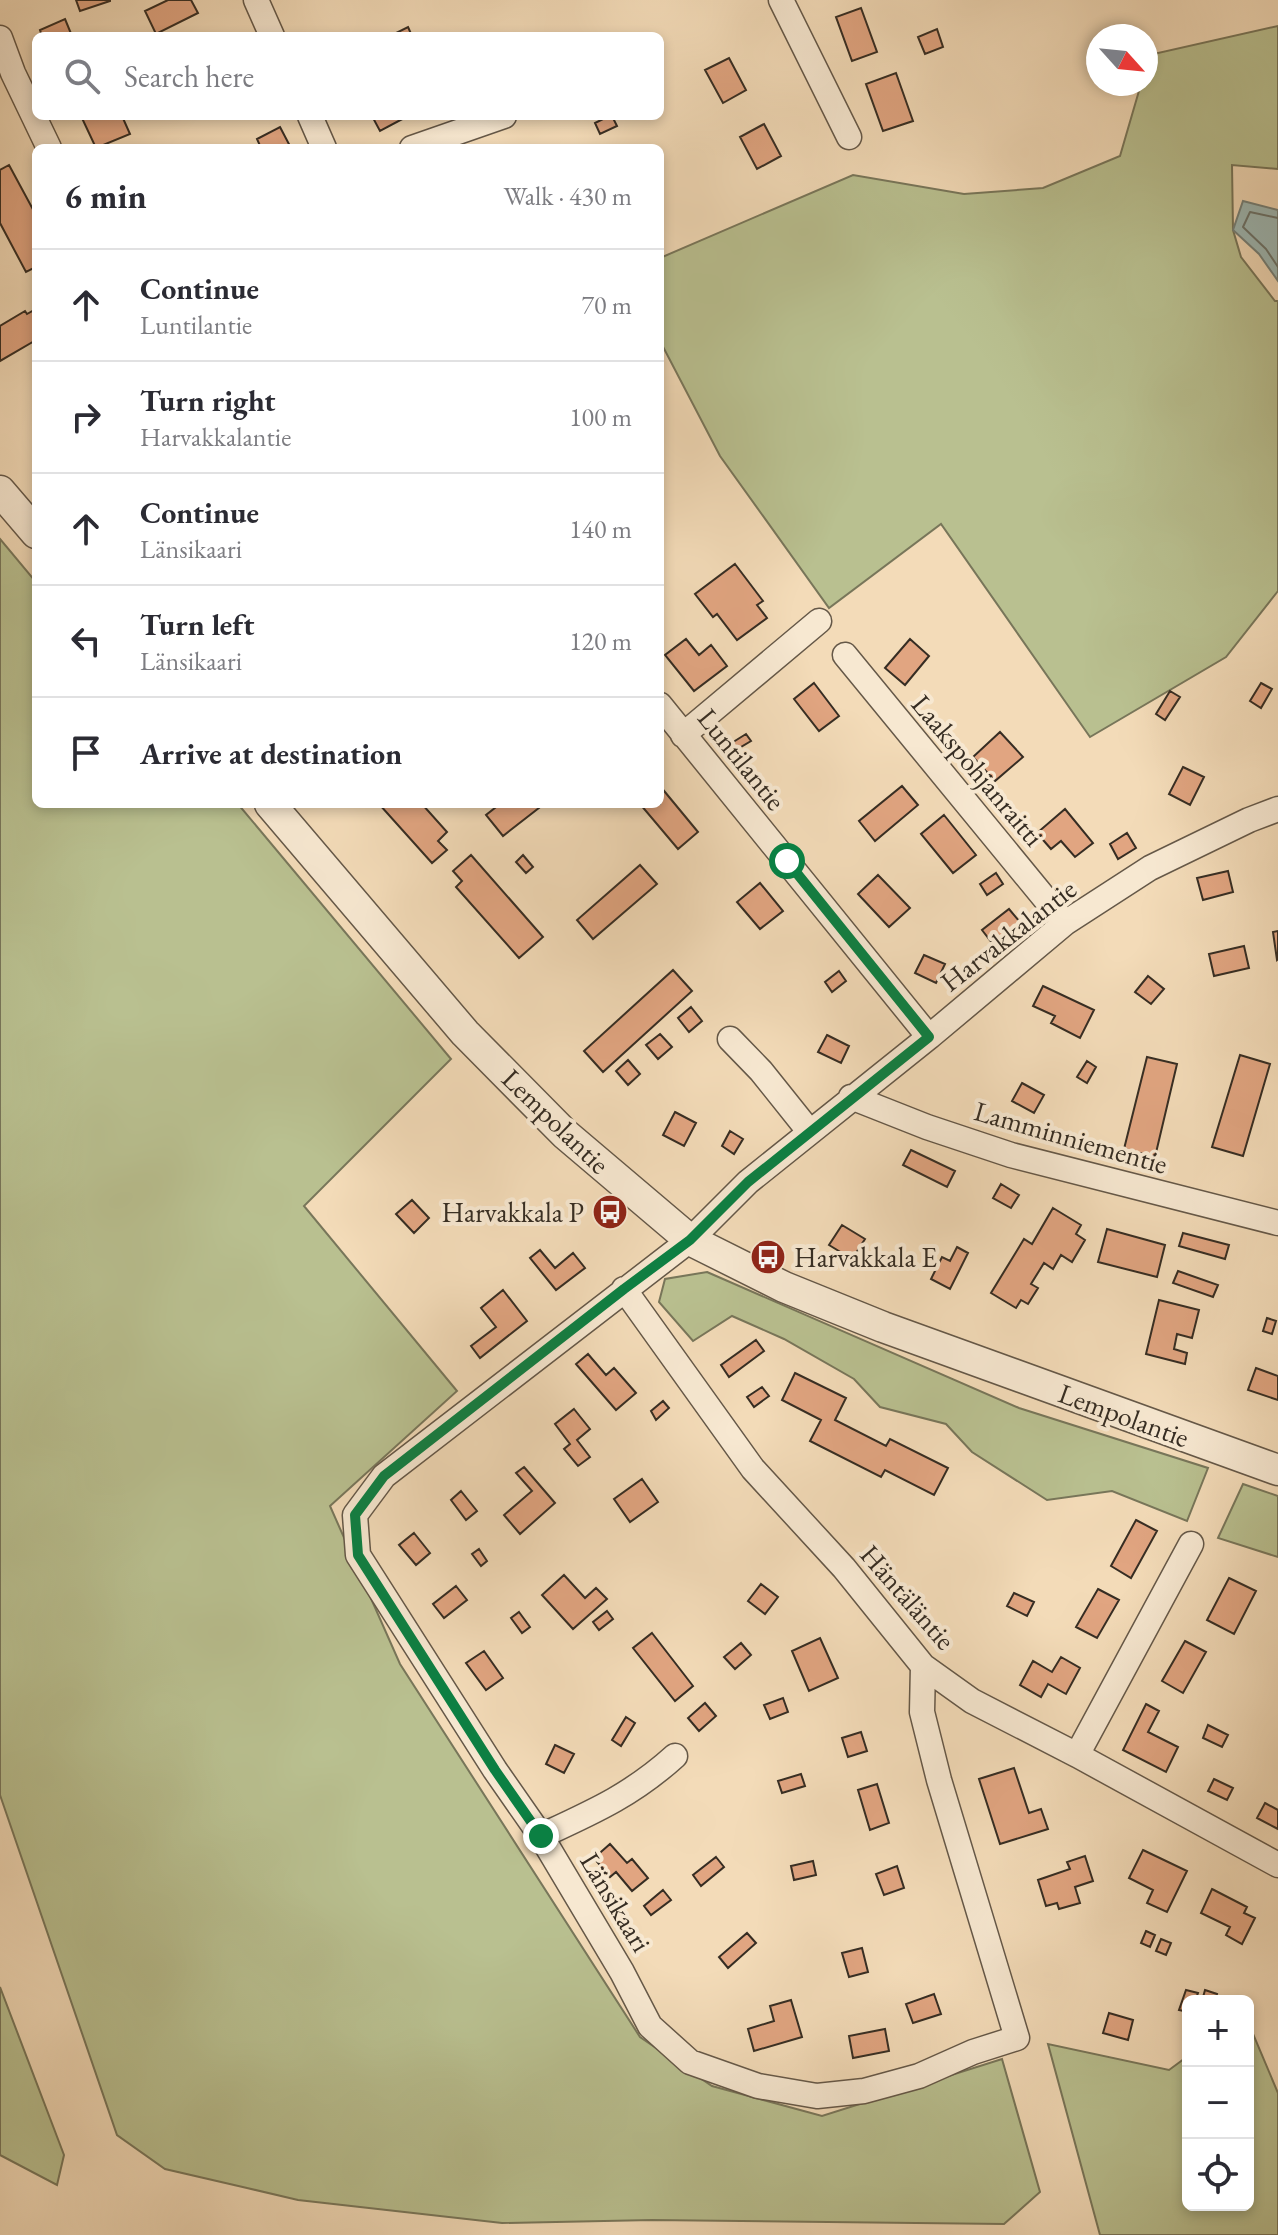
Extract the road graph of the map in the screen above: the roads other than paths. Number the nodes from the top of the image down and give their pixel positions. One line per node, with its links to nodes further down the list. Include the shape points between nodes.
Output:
1 (256, 0): 3 (street)
2 (781, 0): 9 (street)
3 (270, 32)
4 (0, 38): 5 (street)
5 (32, 113)
6 (36, 120): 10 (street)
7 (312, 120): 11 (street)
8 (492, 120): 12 (street)
9 (849, 137)
10 (47, 144)
11 (322, 144)
12 (424, 144)
13 (0, 491): 14 (street)
14 (32, 528)
15 (819, 621): 18 (street)
16 (845, 655): 21 (street, Laakspohjanraitti)
17 (664, 710): 18 (street, Luntilantie)
18 (683, 735): 22 (street, Luntilantie)
19 (273, 808): 27 (street, Lempolantie, via 465,1033 565,1134)
20 (1278, 809): 21 (street, Harvakkalantie, via 1150,868)
21 (1065, 923): 22 (street, Harvakkalantie)
22 (929, 1037): 24 (street, Harvakkalantie)
23 (730, 1039): 25 (street)
24 (851, 1097): 25 (street, Harvakkalantie); 26 (street, Lamminniementie, via 1011,1155)
25 (809, 1131): 27 (street, Harvakkalantie)
26 (1278, 1223)
27 (690, 1240): 28 (street, Länsikaari); 29 (street, Lempolantie, via 784,1287 883,1327)
28 (624, 1289): 31 (street, Häntäläntie, via 753,1469 844,1568); 34 (street, Länsikaari, via 384,1476 355,1515 358,1555)
29 (1278, 1470)
30 (1191, 1544): 32 (street)
31 (923, 1666): 32 (street, Häntäläntie, via 972,1701); 34 (street, Länsikaari, via 922,1712 939,1780 1017,2038 919,2076 864,2091 817,2096 758,2086 690,2062 650,2026)
32 (1077, 1755): 35 (street, Häntäläntie)
33 (675, 1756): 34 (street, via 645,1783)
34 (541, 1836)
35 (1278, 1865)

